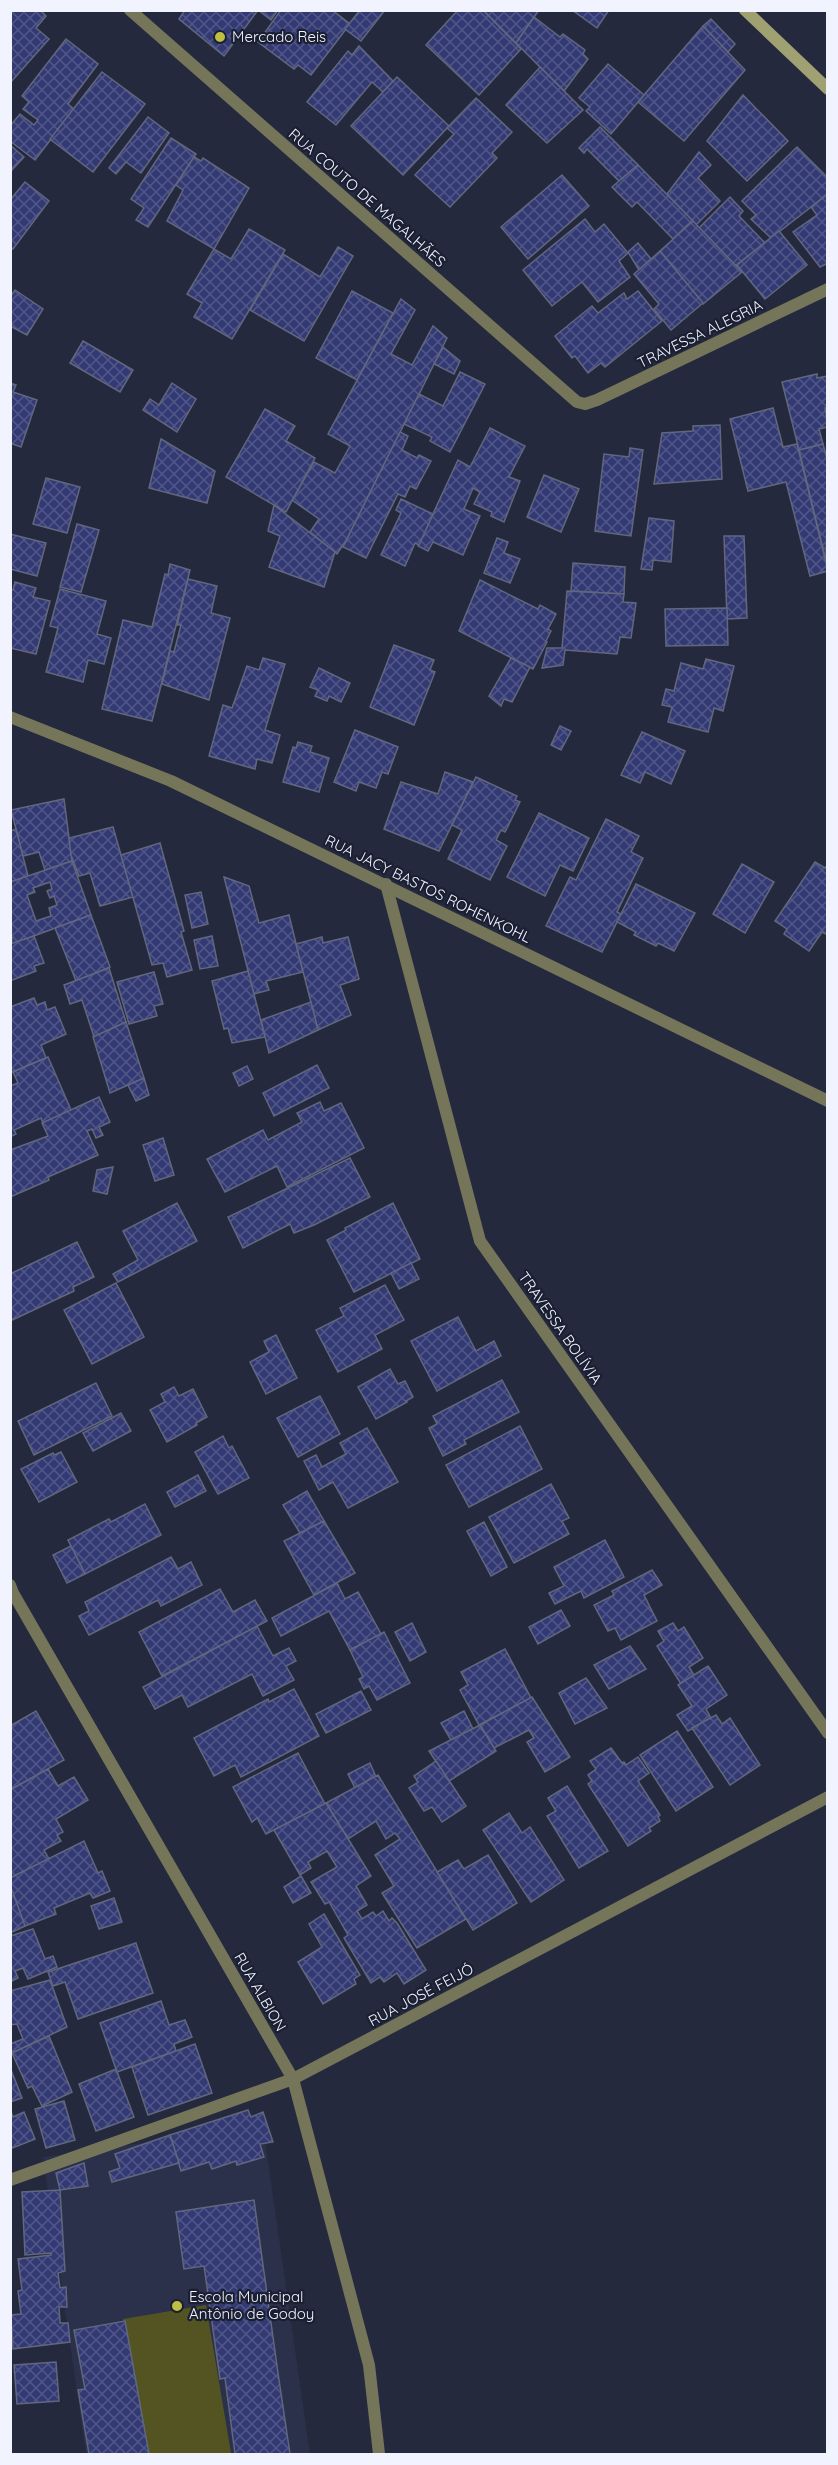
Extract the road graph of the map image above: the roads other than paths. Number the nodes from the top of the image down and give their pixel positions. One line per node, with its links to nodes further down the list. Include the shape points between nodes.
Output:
1 (130, 10): 5 (street, RUA COUTO DE MAGALHÃES, via 577,402)
2 (745, 10): 3 (street)
3 (828, 89)
4 (828, 289): 5 (street, TRAVESSA ALEGRIA)
5 (585, 404)
6 (10, 717): 7 (street, RUA JACY BASTOS ROHENKOHL, via 171,781)
7 (386, 884): 8 (street, RUA JACY BASTOS ROHENKOHL); 10 (street, TRAVESSA BOLÍVIA, via 480,1241)
8 (828, 1101)
9 (11, 1591): 12 (street, RUA ALBION)
10 (828, 1733)
11 (828, 1797): 12 (street, RUA JOSÉ FEIJÓ)
12 (293, 2079): 13 (street, RUA JOSÉ FEIJÓ); 14 (street, RUA ALBION, via 369,2365)
13 (10, 2180)
14 (379, 2454)

